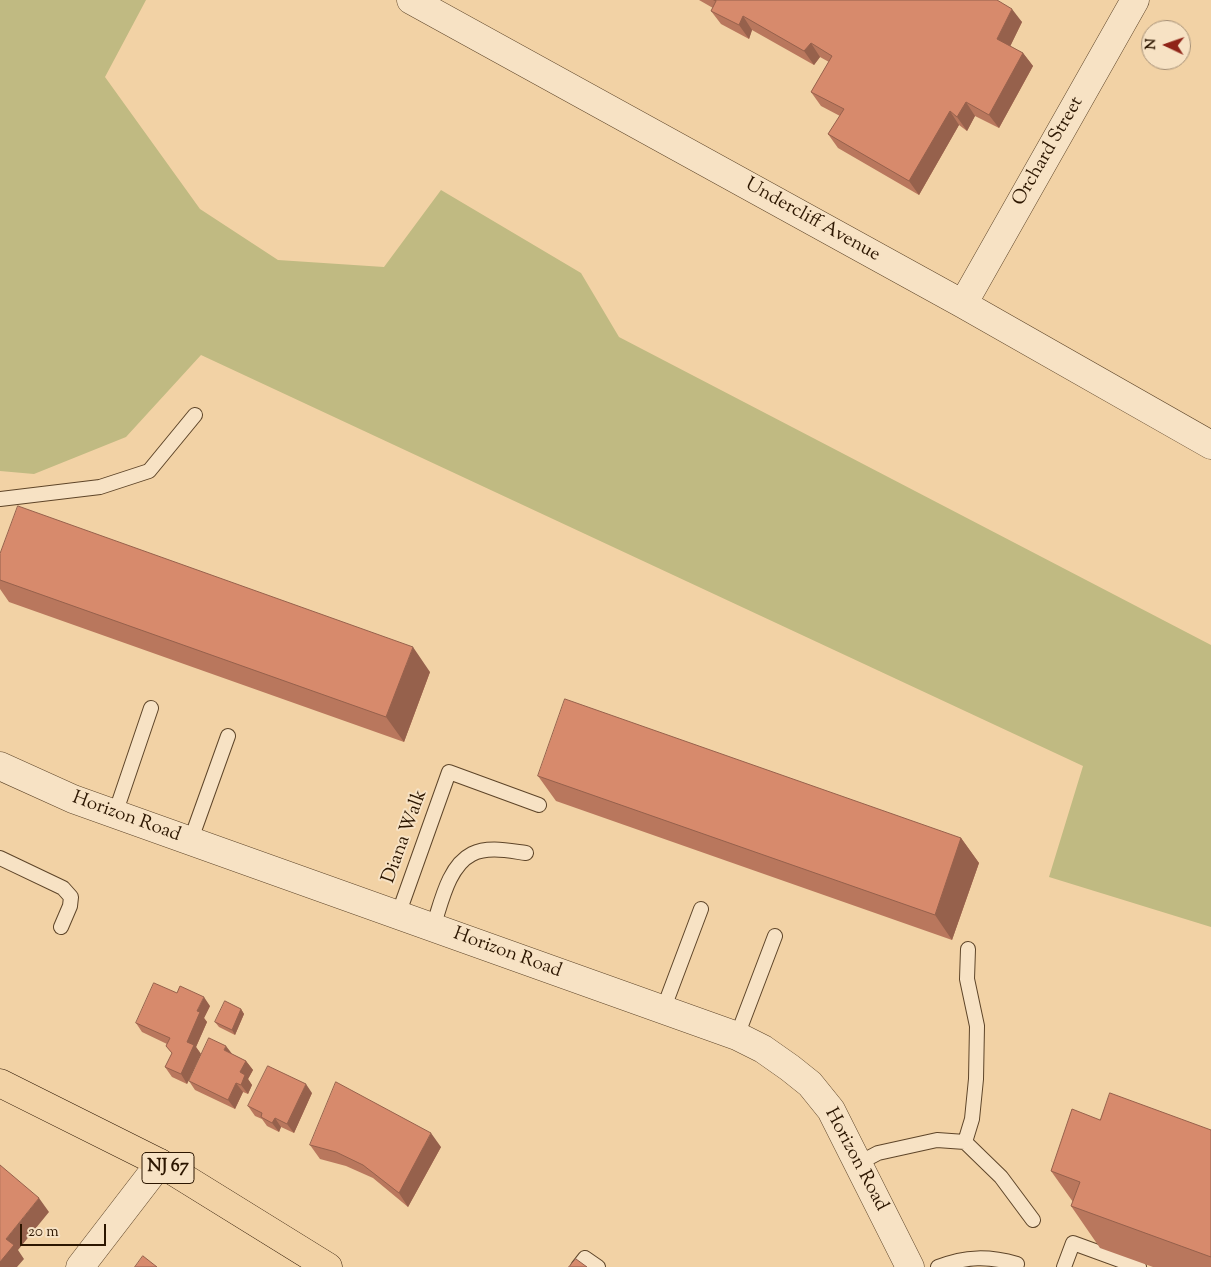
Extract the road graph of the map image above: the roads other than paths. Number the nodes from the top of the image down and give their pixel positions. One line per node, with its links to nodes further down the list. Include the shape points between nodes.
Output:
1 (412, 0): 3 (street, Undercliff Avenue)
2 (1135, 0): 3 (street, Orchard Street)
3 (963, 304): 5 (street, Undercliff Avenue)
4 (195, 415): 6 (lane, via 149,471 100,488)
5 (1211, 445)
6 (0, 499)
7 (151, 708): 11 (lane)
8 (228, 736): 12 (lane)
9 (0, 766): 11 (street, Horizon Road)
10 (539, 804): 16 (lane, Diana Walk, via 449,772)
11 (114, 814): 12 (street, Horizon Road)
12 (190, 842): 16 (street, Horizon Road)
13 (526, 853): 18 (lane, via 494,850 473,853 460,862)
14 (0, 858): 17 (lane, via 63,888 71,897)
15 (701, 909): 21 (lane)
16 (398, 915): 18 (street, Horizon Road)
17 (61, 927)
18 (433, 927): 21 (street, Horizon Road)
19 (775, 936): 22 (lane)
20 (968, 949): 24 (lane, via 967,978 977,1026 972,1119)
21 (663, 1010): 22 (street, Horizon Road)
22 (737, 1036): 26 (street, Horizon Road, via 763,1049 810,1084 831,1110)
23 (0, 1083): 25 (main road, NJ 67)
24 (965, 1142): 26 (lane, via 937,1140 878,1153); 27 (lane, via 1001,1177)
25 (160, 1163): 29 (street); 30 (main road, NJ 67)
26 (859, 1163): 33 (street, Horizon Road)
27 (1033, 1220)
28 (1018, 1264): 34 (lane, via 976,1257)
29 (80, 1267)
30 (328, 1267)
31 (578, 1267): 32 (lane, via 585,1258)
32 (598, 1267)
33 (910, 1267)
34 (938, 1267)
35 (1064, 1267): 36 (lane, via 1073,1243)
36 (1139, 1267)

